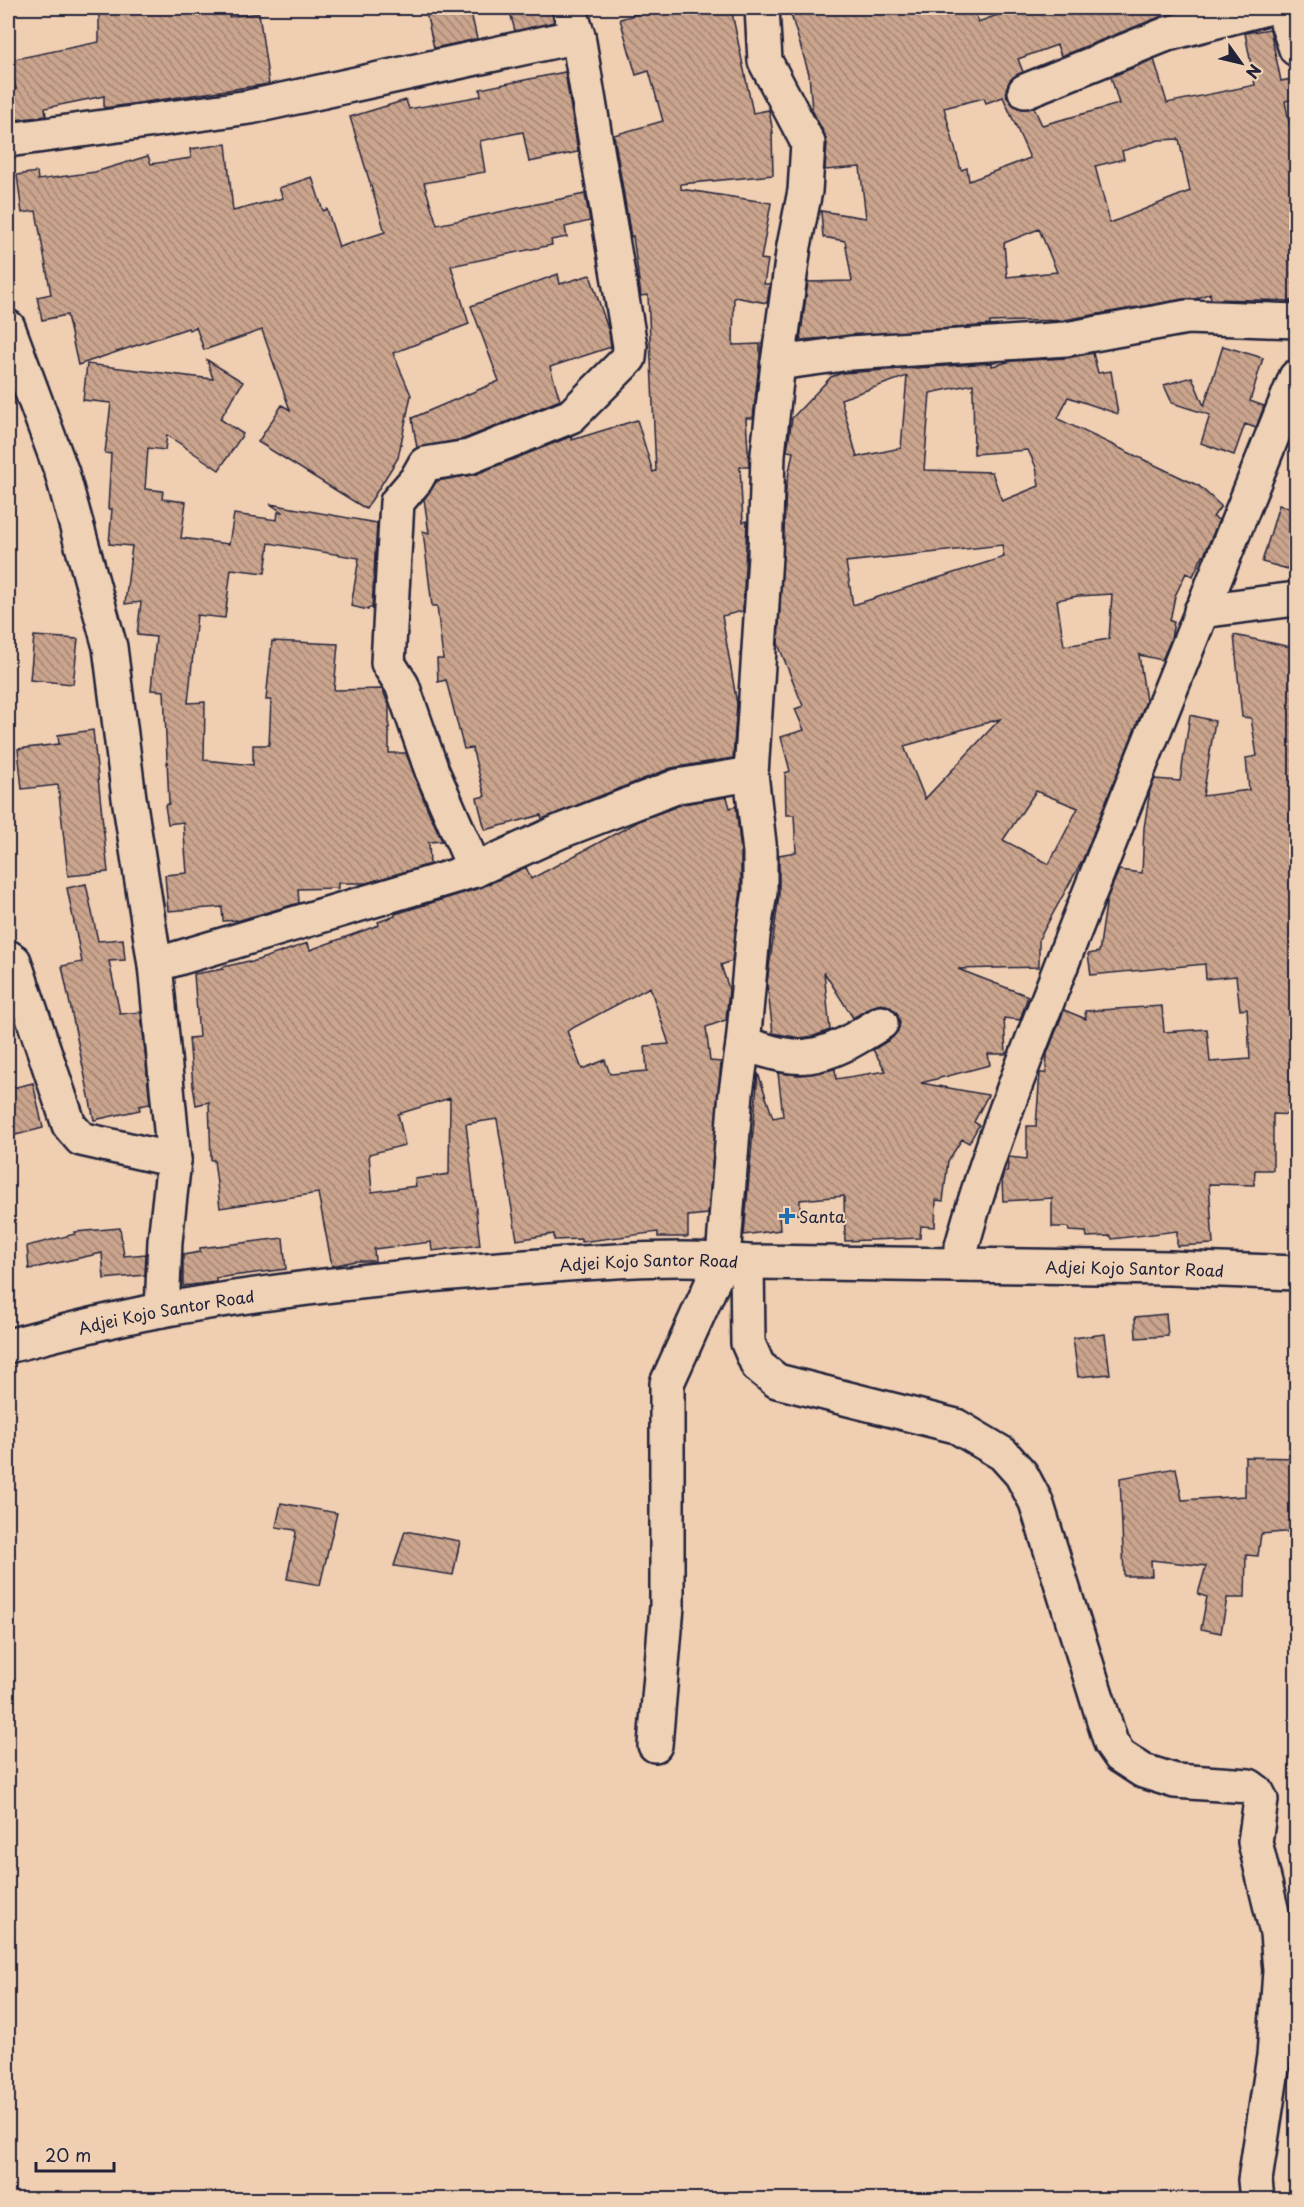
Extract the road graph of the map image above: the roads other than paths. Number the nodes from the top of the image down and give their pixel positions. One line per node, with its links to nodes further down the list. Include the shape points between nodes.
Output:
1 (762, 8): 10 (street, via 765,61 808,143 805,191)
2 (1266, 8): 6 (street, via 1167,34)
3 (1282, 8): 5 (street)
4 (574, 22): 7 (street, via 249,107); 15 (street, via 629,358 571,416 469,457 425,464 396,502 388,663 402,685 432,771)
5 (1296, 49)
6 (1025, 91)
7 (8, 140)
8 (1296, 321): 10 (street, via 1187,317 1066,339 851,353)
9 (10, 341): 17 (street, via 62,473 110,647)
10 (778, 363): 14 (street, via 768,454)
11 (1296, 377): 13 (street)
12 (1296, 599): 13 (street)
13 (1202, 611): 22 (street, via 1004,1114)
14 (751, 774): 15 (street, via 678,786 561,831); 19 (street, via 760,852 760,892)
15 (475, 870): 17 (street)
16 (8, 957): 20 (street, via 14,961 69,1125 81,1139)
17 (155, 965): 20 (street)
18 (881, 1023): 19 (street, via 846,1045 807,1057)
19 (743, 1044): 21 (street, via 736,1092)
20 (174, 1160): 24 (street)
21 (735, 1260): 22 (street, Adjei Kojo Santor Road); 24 (street, Adjei Kojo Santor Road, via 604,1262 473,1271 278,1292); 26 (street, via 667,1383 667,1606); 27 (street, via 748,1343 758,1366 777,1382 956,1426 1003,1454 1021,1474 1035,1502 1111,1743 1120,1756 1143,1771 1174,1781 1249,1786 1257,1792 1261,1800 1255,1842 1277,1933 1280,1971 1274,2056 1255,2180)
22 (957, 1265): 23 (street, Adjei Kojo Santor Road)
23 (1296, 1274)
24 (162, 1310): 25 (street, Adjei Kojo Santor Road)
25 (8, 1346)
26 (655, 1745)
27 (1257, 2199)

